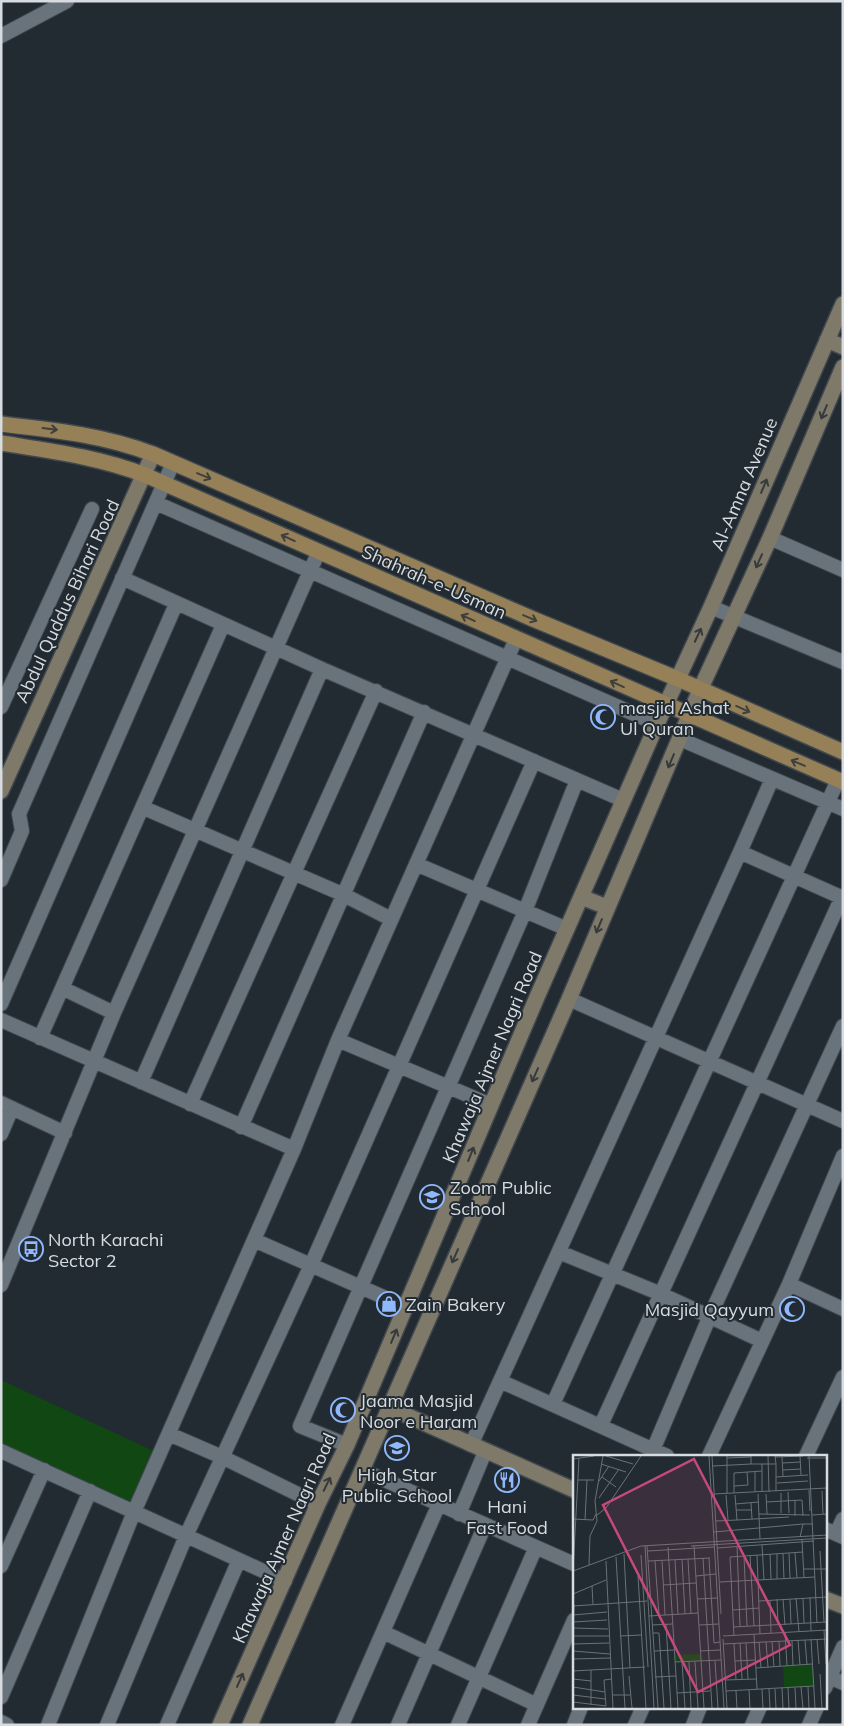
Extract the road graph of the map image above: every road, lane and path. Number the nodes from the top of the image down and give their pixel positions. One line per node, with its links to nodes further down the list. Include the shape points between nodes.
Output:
1 (67, 1): 2 (street)
2 (1, 36)
3 (843, 304): 4 (main road, Al-Amna Avenue)
4 (834, 333): 5 (main road); 21 (main road, Al-Amna Avenue, one-way to 4)
5 (843, 347)
6 (843, 367): 15 (main road, one-way to 15)
7 (1, 424): 9 (main road, Shahrah-e-Usman, one-way to 9, via 86,434)
8 (1, 443): 11 (main road, Shahrah-e-Usman, via 82,455)
9 (153, 454): 10 (main road, Shahrah-e-Usman); 11 (main road, Abdul Quddus Bihari Road)
10 (173, 463): 12 (street); 29 (main road, Shahrah-e-Usman, one-way to 29)
11 (145, 475): 12 (main road, Shahrah-e-Usman); 44 (main road, Abdul Quddus Bihari Road)
12 (164, 484): 13 (street); 16 (main road, Shahrah-e-Usman, one-way to 12)
13 (156, 503): 18 (street); 19 (street)
14 (92, 509): 33 (street)
15 (770, 538): 17 (street); 22 (main road, one-way to 22)
16 (319, 551): 18 (street); 24 (main road, Shahrah-e-Usman, one-way to 16)
17 (843, 570)
18 (309, 571): 25 (street); 26 (street)
19 (122, 578): 20 (street); 55 (street, via 19,814 22,831)
20 (176, 604): 23 (street); 66 (street)
21 (711, 607): 22 (street); 29 (main road, Al-Amna Avenue, one-way to 21)
22 (734, 618): 27 (street); 30 (main road)
23 (223, 625): 25 (street); 47 (street)
24 (516, 639): 26 (street); 32 (main road, Shahrah-e-Usman, one-way to 24)
25 (275, 648): 28 (street); 49 (street)
26 (508, 660): 36 (street); 37 (street)
27 (843, 662)
28 (322, 669): 31 (street); 50 (street)
29 (678, 679): 30 (main road, Shahrah-e-Usman); 32 (main road, Khawaja Ajmer Nagri Road)
30 (700, 690): 35 (main road); 39 (main road, Shahrah-e-Usman, one-way to 39)
31 (376, 691): 34 (street); 53 (street)
32 (665, 705): 35 (main road, Shahrah-e-Usman); 36 (main road, Khawaja Ajmer Nagri Road)
33 (1, 707)
34 (424, 712): 37 (street); 57 (street)
35 (690, 716): 38 (main road); 43 (main road, Shahrah-e-Usman, one-way to 35)
36 (657, 724): 45 (main road, Khawaja Ajmer Nagri Road)
37 (475, 734): 40 (street); 52 (street)
38 (680, 739): 41 (street); 60 (main road, one-way to 60)
39 (843, 752)
40 (534, 761): 42 (street); 56 (street)
41 (772, 779): 46 (street); 51 (street)
42 (578, 780): 45 (street); 61 (street)
43 (840, 781): 46 (street)
44 (1, 791)
45 (623, 800): 58 (main road, Khawaja Ajmer Nagri Road)
46 (827, 802): 48 (street); 54 (street)
47 (144, 808): 49 (street); 64 (street)
48 (843, 809)
49 (196, 831): 50 (street); 67 (street)
50 (243, 851): 53 (street); 76 (street)
51 (740, 852): 54 (street); 70 (street)
52 (416, 864): 56 (street); 62 (street)
53 (292, 873): 57 (street); 79 (street)
54 (794, 876): 59 (street); 73 (street)
55 (1, 880)
56 (477, 889): 61 (street); 75 (street)
57 (342, 894): 62 (street); 84 (street)
58 (581, 897): 60 (main road); 63 (main road, Khawaja Ajmer Nagri Road)
59 (842, 897): 77 (street)
60 (607, 907): 65 (main road, one-way to 65)
61 (525, 911): 63 (street); 78 (street)
62 (391, 919): 72 (street)
63 (567, 929): 80 (main road, Khawaja Ajmer Nagri Road)
64 (64, 989): 67 (street); 71 (street)
65 (569, 999): 70 (street); 90 (main road, one-way to 90)
66 (1, 1004)
67 (114, 1013): 74 (street)
68 (1, 1020): 71 (street)
69 (843, 1026): 82 (street)
70 (656, 1037): 73 (street); 92 (street)
71 (40, 1038): 74 (street)
72 (338, 1040): 75 (street); 87 (street)
73 (708, 1061): 77 (street); 94 (street)
74 (94, 1062): 76 (street); 85 (street)
75 (399, 1066): 78 (street); 93 (street)
76 (140, 1082): 79 (street)
77 (757, 1083): 82 (street); 98 (street)
78 (446, 1087): 80 (street); 97 (street)
79 (190, 1104): 84 (street)
80 (491, 1105): 89 (main road, Khawaja Ajmer Nagri Road, one-way to 80)
81 (7, 1106): 85 (street); 86 (street)
82 (808, 1106): 83 (street); 101 (street)
83 (843, 1122)
84 (240, 1127): 87 (street)
85 (65, 1132): 96 (street)
86 (1, 1134)
87 (294, 1149): 91 (street)
88 (843, 1156): 95 (street)
89 (445, 1217): 90 (main road); 99 (main road, Khawaja Ajmer Nagri Road)
90 (468, 1226): 106 (main road, one-way to 106)
91 (254, 1240): 93 (street); 108 (street)
92 (559, 1252): 94 (street); 104 (street)
93 (311, 1265): 97 (street); 116 (street)
94 (612, 1273): 98 (street); 105 (street)
95 (789, 1284): 100 (street); 102 (street)
96 (1, 1285)
97 (361, 1287): 99 (street); 109 (street, via 300,1426)
98 (661, 1294): 101 (street); 107 (street)
99 (406, 1307): 109 (main road, Khawaja Ajmer Nagri Road, one-way to 99)
100 (843, 1309)
101 (709, 1318): 102 (street); 111 (street)
102 (762, 1341): 114 (street)
103 (843, 1377): 115 (street)
104 (500, 1381): 105 (street); 110 (street)
105 (553, 1404): 107 (street)
106 (388, 1408): 110 (main road); 118 (main road)
107 (601, 1425): 111 (street)
108 (169, 1434): 116 (street); 123 (street)
109 (347, 1445): 121 (main road, Khawaja Ajmer Nagri Road, one-way to 109)
110 (478, 1448): 119 (main road); 124 (street)
111 (653, 1450): 113 (street)
112 (1, 1451): 117 (street)
113 (665, 1455)
114 (709, 1455)
115 (806, 1455)
116 (222, 1456): 121 (street); 129 (street)
117 (44, 1470): 120 (street); 134 (street)
118 (362, 1470): 122 (street); 130 (main road)
119 (573, 1490)
120 (90, 1491): 123 (street); 144 (street)
121 (318, 1504): 127 (main road, Khawaja Ajmer Nagri Road)
122 (439, 1504): 124 (street); 139 (street)
123 (134, 1512): 129 (street); 153 (street)
124 (459, 1514): 126 (street)
125 (843, 1519): 128 (street)
126 (485, 1525): 131 (street); 141 (street)
127 (306, 1531): 130 (main road); 135 (main road, Khawaja Ajmer Nagri Road)
128 (835, 1533)
129 (186, 1536): 132 (street); 154 (street)
130 (331, 1542): 157 (main road)
131 (536, 1547): 133 (street); 142 (street)
132 (238, 1560): 135 (street); 155 (street)
133 (573, 1564)
134 (1, 1566)
135 (285, 1581): 156 (main road, Khawaja Ajmer Nagri Road, one-way to 135)
136 (826, 1599): 137 (main road)
137 (843, 1606)
138 (573, 1622): 145 (street)
139 (383, 1632): 141 (street); 158 (street)
140 (843, 1647): 143 (street)
141 (429, 1654): 142 (street); 159 (street)
142 (479, 1677): 145 (street); 160 (street)
143 (831, 1681)
144 (1, 1696)
145 (537, 1705): 161 (street)
146 (582, 1708): 162 (street)
147 (643, 1708): 163 (street)
148 (700, 1708): 164 (street)
149 (760, 1708): 165 (street)
150 (817, 1708): 166 (street)
151 (1, 1722): 152 (street)
152 (7, 1725)
153 (48, 1725)
154 (107, 1725)
155 (167, 1725)
156 (220, 1725)
157 (250, 1725)
158 (342, 1725)
159 (398, 1725)
160 (458, 1725)
161 (528, 1725)
162 (574, 1725)
163 (635, 1725)
164 (693, 1725)
165 (752, 1725)
166 (809, 1725)

